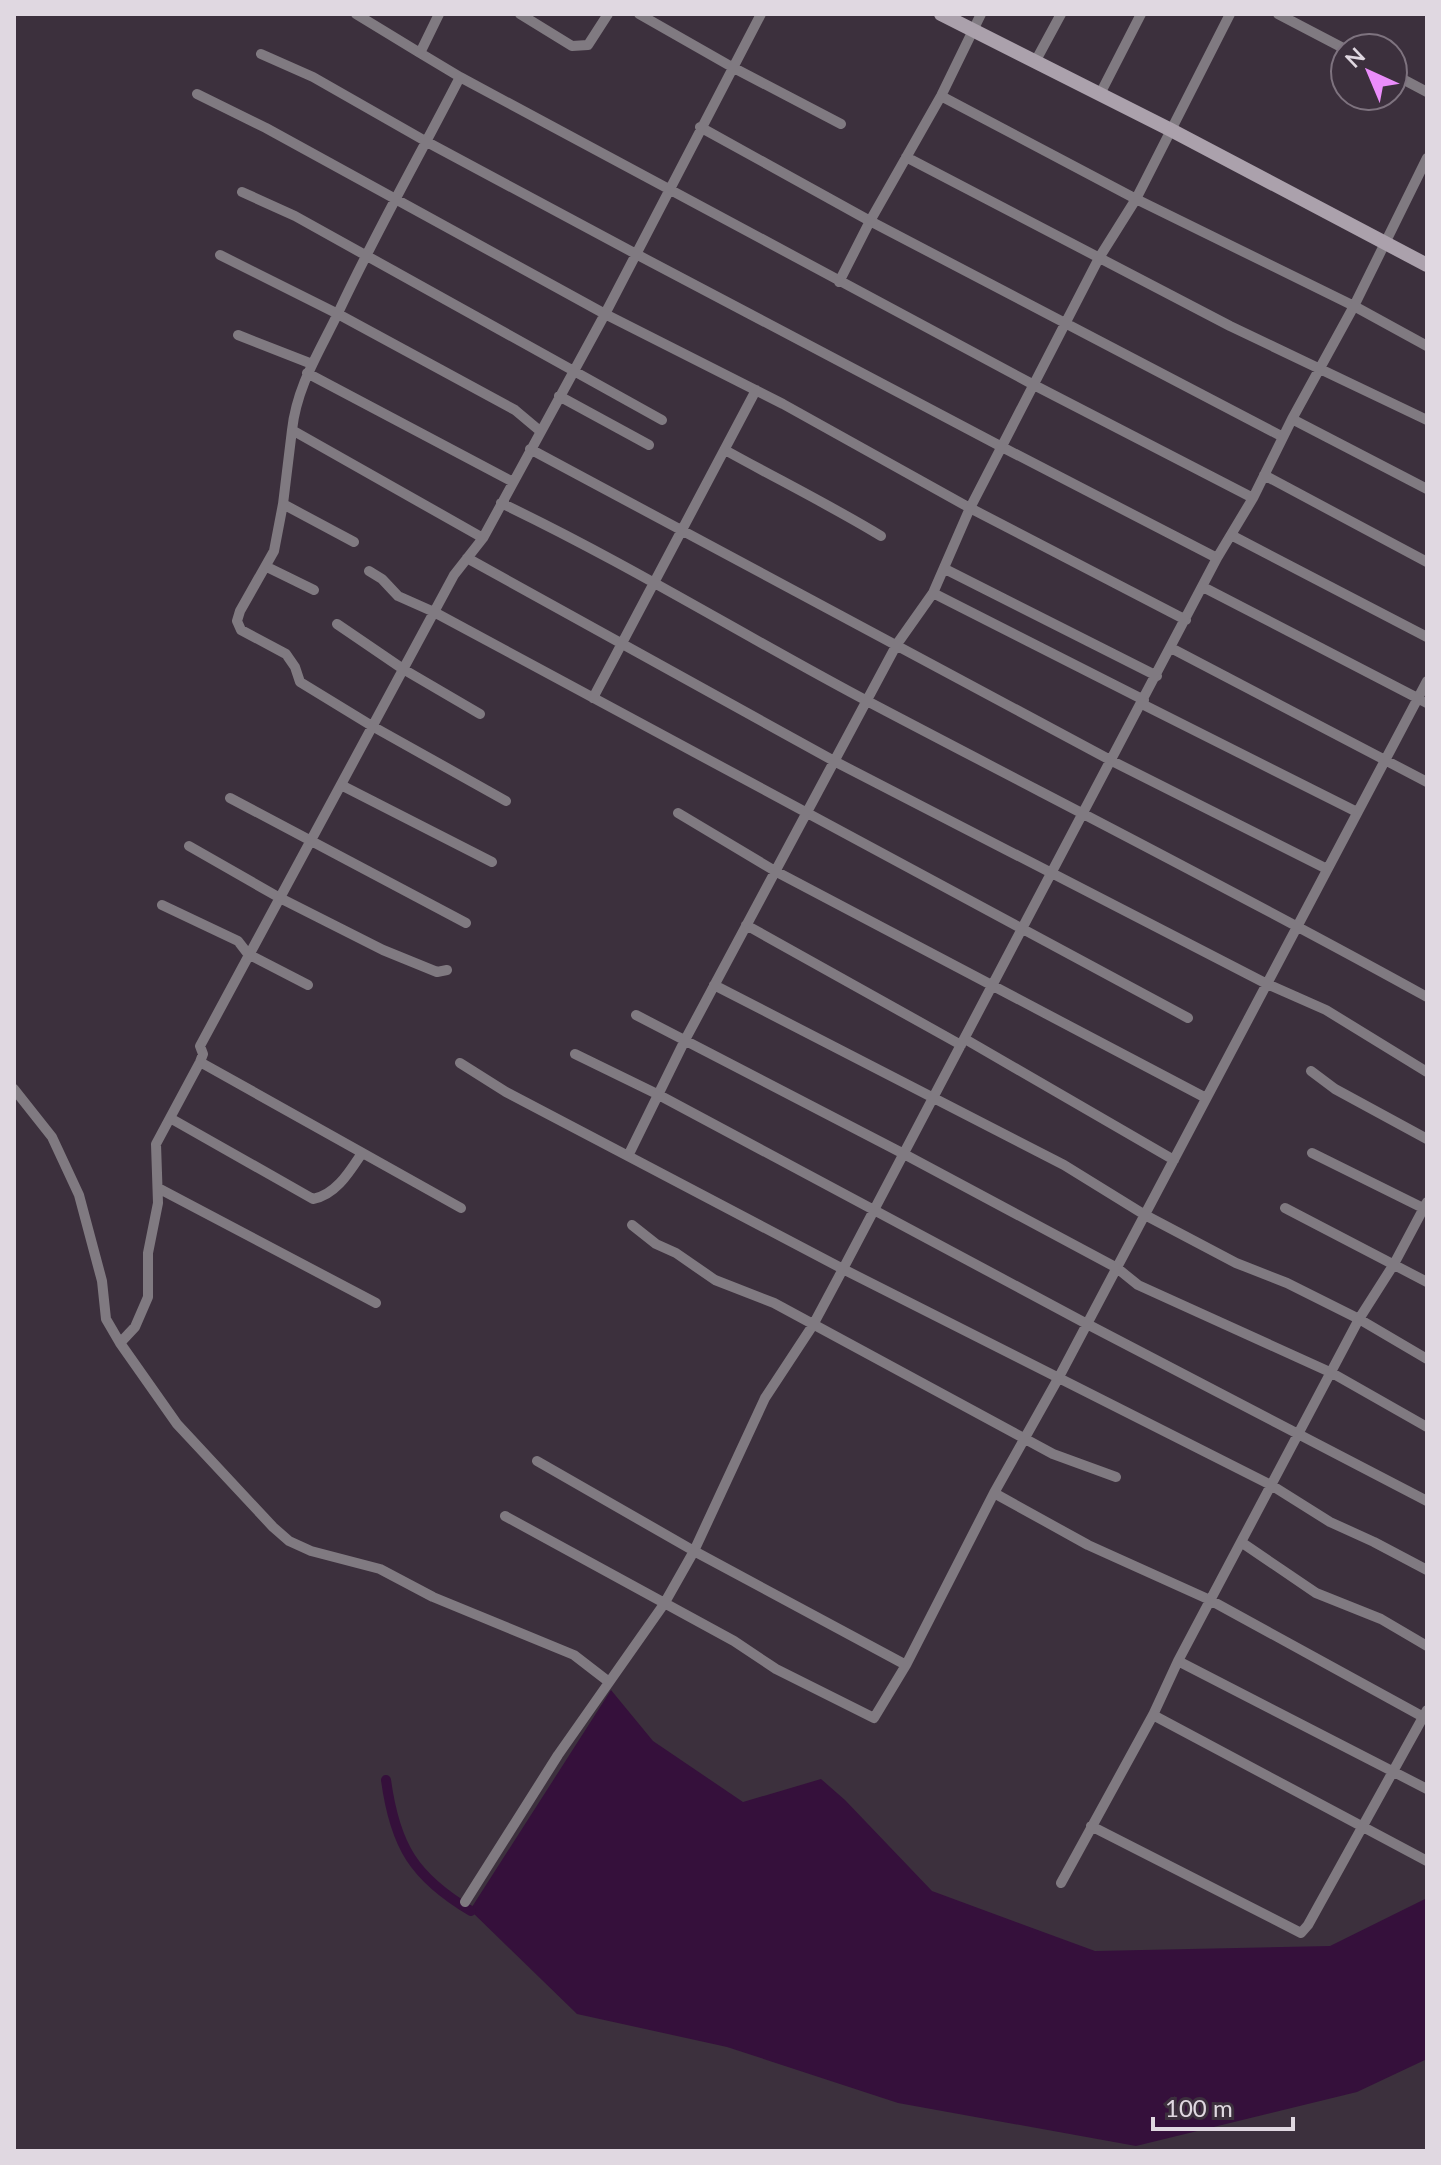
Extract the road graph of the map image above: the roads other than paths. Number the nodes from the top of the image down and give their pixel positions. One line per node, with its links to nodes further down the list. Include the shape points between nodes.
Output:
1 (356, 14): 15 (street)
2 (439, 14): 15 (street)
3 (520, 14): 4 (street, via 579,47 588,45)
4 (608, 14)
5 (639, 14): 18 (street)
6 (761, 14): 18 (street)
7 (941, 14): 13 (main road)
8 (981, 14): 13 (street)
9 (1061, 14): 17 (street)
10 (1141, 14): 23 (street)
11 (1230, 14): 27 (street)
12 (1278, 14): 14 (street)
13 (972, 31): 17 (main road); 24 (street)
14 (1329, 41)
15 (420, 53): 19 (street)
16 (261, 54): 28 (street, via 313,77)
17 (1035, 62): 23 (main road)
18 (732, 67): 25 (street); 26 (street)
19 (460, 77): 28 (street); 31 (street)
20 (1409, 82): 21 (street)
21 (1427, 92)
22 (197, 94): 33 (street)
23 (1100, 94): 27 (main road)
24 (941, 96): 29 (street); 34 (street)
25 (841, 124)
26 (700, 127): 31 (street); 35 (street)
27 (1171, 130): 34 (street); 36 (main road)
28 (427, 142): 33 (street); 37 (street)
29 (906, 157): 35 (street); 40 (street)
30 (1427, 158): 36 (street)
31 (670, 191): 37 (street); 42 (street)
32 (242, 192): 39 (street)
33 (395, 198): 39 (street); 45 (street)
34 (1136, 199): 40 (street); 43 (street)
35 (870, 221): 42 (street); 46 (street)
36 (1385, 243): 41 (main road); 43 (street)
37 (636, 254): 45 (street); 62 (street)
38 (220, 255): 44 (street)
39 (365, 255): 44 (street); 50 (street)
40 (1099, 258): 46 (street); 51 (street)
41 (1427, 265)
42 (839, 282): 52 (street)
43 (1354, 306): 48 (street); 51 (street)
44 (338, 314): 49 (street); 59 (street, via 515,410)
45 (605, 314): 50 (street); 53 (street)
46 (1065, 323): 52 (street); 60 (street)
47 (238, 335): 49 (street)
48 (1427, 346)
49 (309, 369): 58 (street, via 295,403); 66 (street)
50 (573, 369): 54 (street); 56 (street)
51 (1321, 369): 55 (street); 57 (street)
52 (1034, 385): 62 (street); 68 (street)
53 (756, 390): 64 (street); 71 (street)
54 (559, 396): 59 (street); 61 (street)
55 (1292, 419): 60 (street); 67 (street)
56 (662, 420)
57 (1427, 420)
58 (292, 430): 70 (street); 75 (street)
59 (540, 431): 63 (street)
60 (1283, 437): 65 (street)
61 (649, 445)
62 (1002, 447): 71 (street); 78 (street)
63 (530, 449): 66 (street); 72 (street)
64 (725, 450): 72 (street); 74 (street)
65 (1264, 475): 68 (street); 79 (street)
66 (513, 482): 69 (street)
67 (1427, 489)
68 (1253, 498): 73 (street)
69 (501, 503): 75 (street); 83 (street)
70 (283, 504): 76 (street); 80 (street)
71 (970, 508): 81 (street); 88 (street)
72 (681, 530): 83 (street); 92 (street)
73 (1231, 535): 78 (street); 90 (street)
74 (881, 536)
75 (483, 538): 77 (street)
76 (354, 542)
77 (467, 558): 87 (street); 91 (street)
78 (1217, 558): 84 (street)
79 (1427, 562)
80 (267, 567): 85 (street); 102 (street, via 240,611 241,630 286,654 300,682)
81 (945, 569): 86 (street); 95 (street)
82 (369, 571): 87 (street, via 398,596)
83 (653, 583): 91 (street); 98 (street)
84 (1203, 587): 88 (street); 99 (street)
85 (314, 590)
86 (933, 593): 92 (street); 100 (street)
87 (434, 612): 94 (street); 97 (street)
88 (1186, 620): 93 (street)
89 (337, 624): 94 (street)
90 (1427, 637)
91 (622, 643): 97 (street); 104 (street)
92 (897, 644): 98 (street); 105 (street)
93 (1171, 648): 95 (street); 103 (street)
94 (403, 669): 101 (street); 102 (street)
95 (1157, 676): 100 (street)
96 (1427, 681): 99 (street)
97 (593, 698): 112 (street)
98 (867, 700): 104 (street); 113 (street)
99 (1422, 700): 103 (street)
100 (1143, 702): 105 (street); 110 (street)
101 (480, 714)
102 (372, 726): 107 (street); 109 (street)
103 (1385, 760): 106 (street); 110 (street)
104 (834, 761): 112 (street); 119 (street)
105 (1112, 761): 113 (street); 117 (street)
106 (1427, 782)
107 (341, 785): 114 (street); 116 (street)
108 (230, 798): 114 (street)
109 (506, 801)
110 (1357, 812): 117 (street)
111 (678, 813): 118 (street)
112 (806, 814): 118 (street); 125 (street)
113 (1084, 814): 119 (street); 124 (street)
114 (311, 840): 120 (street); 122 (street)
115 (189, 846): 120 (street)
116 (492, 862)
117 (1327, 869): 124 (street)
118 (775, 871): 123 (street); 131 (street)
119 (1053, 873): 125 (street); 128 (street)
120 (280, 898): 126 (street); 127 (street, via 383,950 437,972)
121 (162, 905): 126 (street, via 238,941)
122 (466, 923)
123 (746, 925): 130 (street); 136 (street)
124 (1298, 925): 128 (street); 132 (street)
125 (1023, 929): 131 (street); 134 (street)
126 (248, 954): 129 (street); 138 (street, via 200,1046)
127 (447, 970)
128 (1267, 984): 141 (street, via 1326,1010); 145 (street)
129 (308, 985)
130 (714, 985): 135 (street); 144 (street)
131 (993, 986): 136 (street); 145 (street)
132 (1427, 997)
133 (636, 1015): 135 (street)
134 (1188, 1018)
135 (685, 1040): 143 (street); 150 (street)
136 (963, 1042): 144 (street); 152 (street)
137 (575, 1054): 143 (street)
138 (200, 1062): 146 (street); 148 (street)
139 (460, 1063): 151 (street)
140 (1311, 1071): 147 (street)
141 (1427, 1072)
142 (14, 1089): 168 (street, via 52,1137 79,1195 102,1281 106,1319)
143 (657, 1094): 151 (street); 157 (street)
144 (932, 1098): 150 (street); 158 (street, via 1064,1165)
145 (1206, 1098): 152 (street)
146 (170, 1118): 148 (street, via 313,1199 332,1190); 153 (street, via 156,1144)
147 (1427, 1139)
148 (362, 1153): 155 (street)
149 (1312, 1153): 154 (street)
150 (904, 1154): 157 (street); 161 (street)
151 (628, 1156): 162 (street)
152 (1174, 1160): 158 (street)
153 (158, 1188): 164 (street); 168 (street, via 148,1253 148,1297 135,1327)
154 (1426, 1207): 160 (street)
155 (461, 1208)
156 (1285, 1208): 160 (street)
157 (875, 1209): 162 (street); 166 (street)
158 (1145, 1215): 161 (street); 165 (street)
159 (632, 1225): 167 (street, via 715,1280)
160 (1394, 1264): 163 (street); 165 (street)
161 (1117, 1268): 166 (street); 170 (street, via 1149,1290)
162 (843, 1269): 167 (street); 171 (street)
163 (1427, 1282)
164 (376, 1303)
165 (1359, 1319): 169 (street); 170 (street)
166 (1087, 1324): 171 (street); 173 (street)
167 (813, 1325): 174 (street); 182 (street, via 765,1398)
168 (120, 1343): 189 (street, via 177,1424 289,1541 380,1569 433,1597 574,1655)
169 (1427, 1359)
170 (1332, 1373): 172 (street); 173 (street)
171 (1059, 1377): 174 (street); 177 (street)
172 (1427, 1427)
173 (1298, 1434): 177 (street); 179 (street)
174 (1025, 1437): 176 (street, via 1053,1454); 178 (street)
175 (537, 1461): 182 (street)
176 (1116, 1477)
177 (1271, 1485): 181 (street); 183 (street, via 1330,1522)
178 (994, 1493): 184 (street, via 1088,1545); 188 (street)
179 (1427, 1501)
180 (505, 1516): 185 (street)
181 (1241, 1542): 184 (street); 186 (street, via 1316,1593 1381,1619)
182 (694, 1551): 185 (street); 188 (street)
183 (1427, 1570)
184 (1210, 1600): 187 (street); 191 (street)
185 (664, 1604): 188 (street, via 874,1718); 189 (street)
186 (1427, 1646)
187 (1178, 1661): 190 (street); 192 (street)
188 (906, 1665)
189 (609, 1682): 198 (street)
190 (1153, 1715): 194 (street); 195 (street)
191 (1426, 1715): 192 (street)
192 (1393, 1772): 193 (street); 195 (street)
193 (1427, 1789)
194 (1091, 1826): 195 (street, via 1301,1933); 197 (street)
195 (1363, 1827): 196 (street)
196 (1427, 1861)
197 (1061, 1883)
198 (465, 1902)

